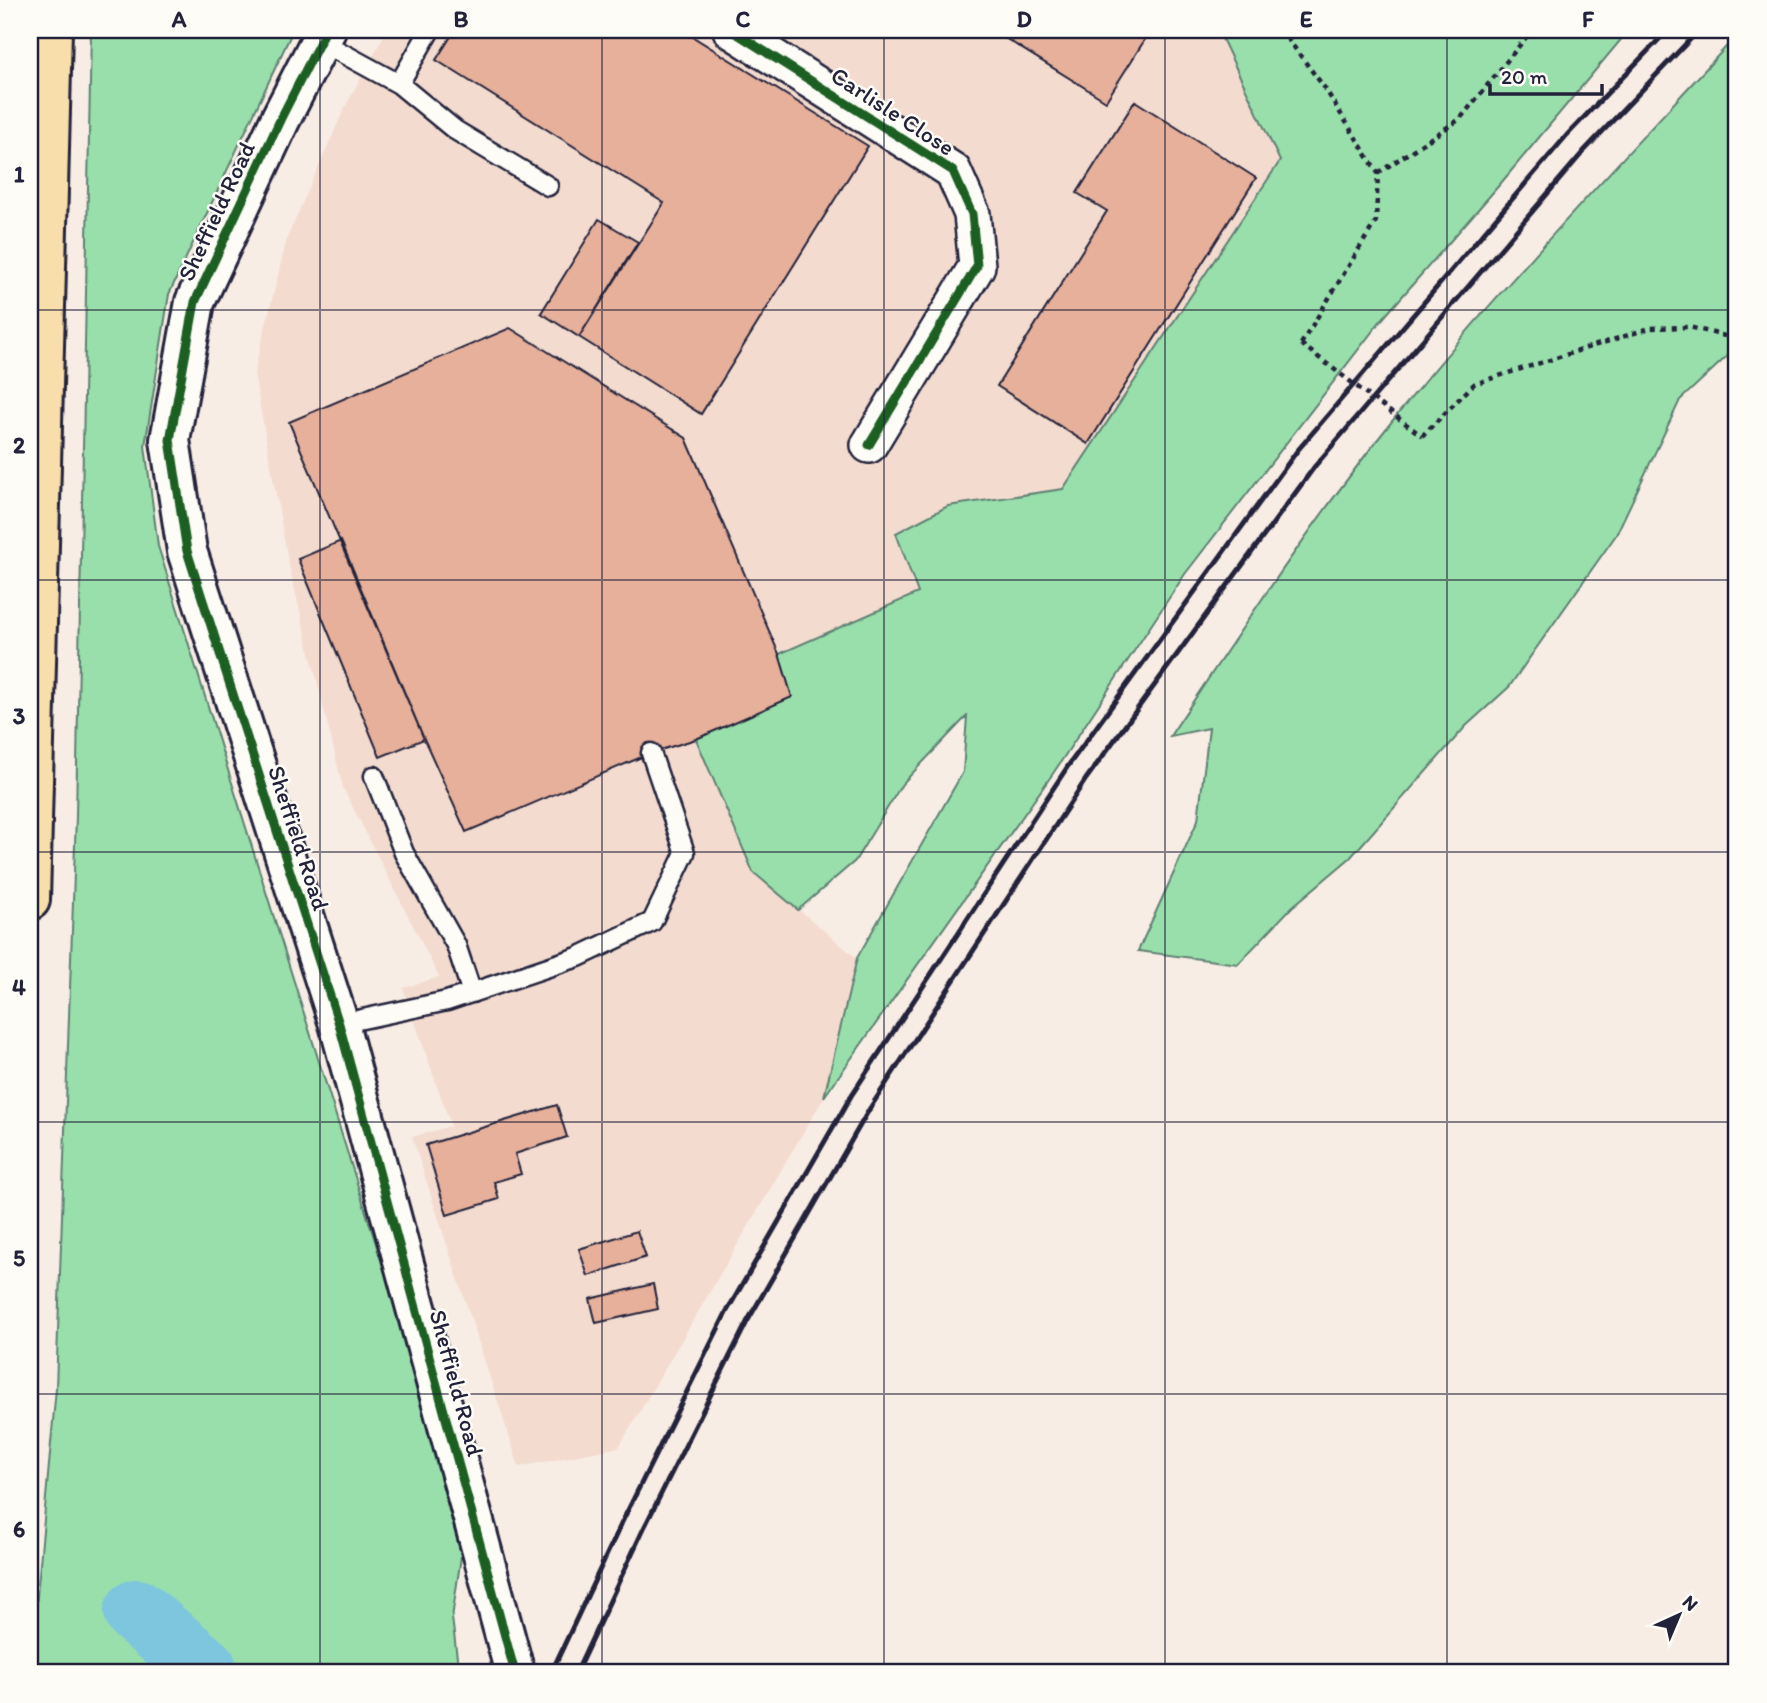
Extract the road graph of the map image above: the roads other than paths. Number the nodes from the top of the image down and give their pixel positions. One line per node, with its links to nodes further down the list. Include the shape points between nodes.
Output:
1 (52, 30): 10 (highway)
2 (430, 30): 5 (lane)
3 (731, 30): 7 (street, Carlisle Close, via 953,172 972,214 976,266)
4 (323, 35): 5 (lane); 12 (main road, Sheffield Road, via 195,302 170,440 187,551)
5 (399, 84): 6 (lane, via 455,130)
6 (548, 186)
7 (869, 445)
8 (651, 752): 11 (lane, via 685,853 652,922 578,957)
9 (374, 776): 11 (lane, via 404,853 456,945)
10 (30, 900)
11 (472, 993): 12 (lane)
12 (339, 1024): 13 (main road, Sheffield Road)
13 (515, 1673)

